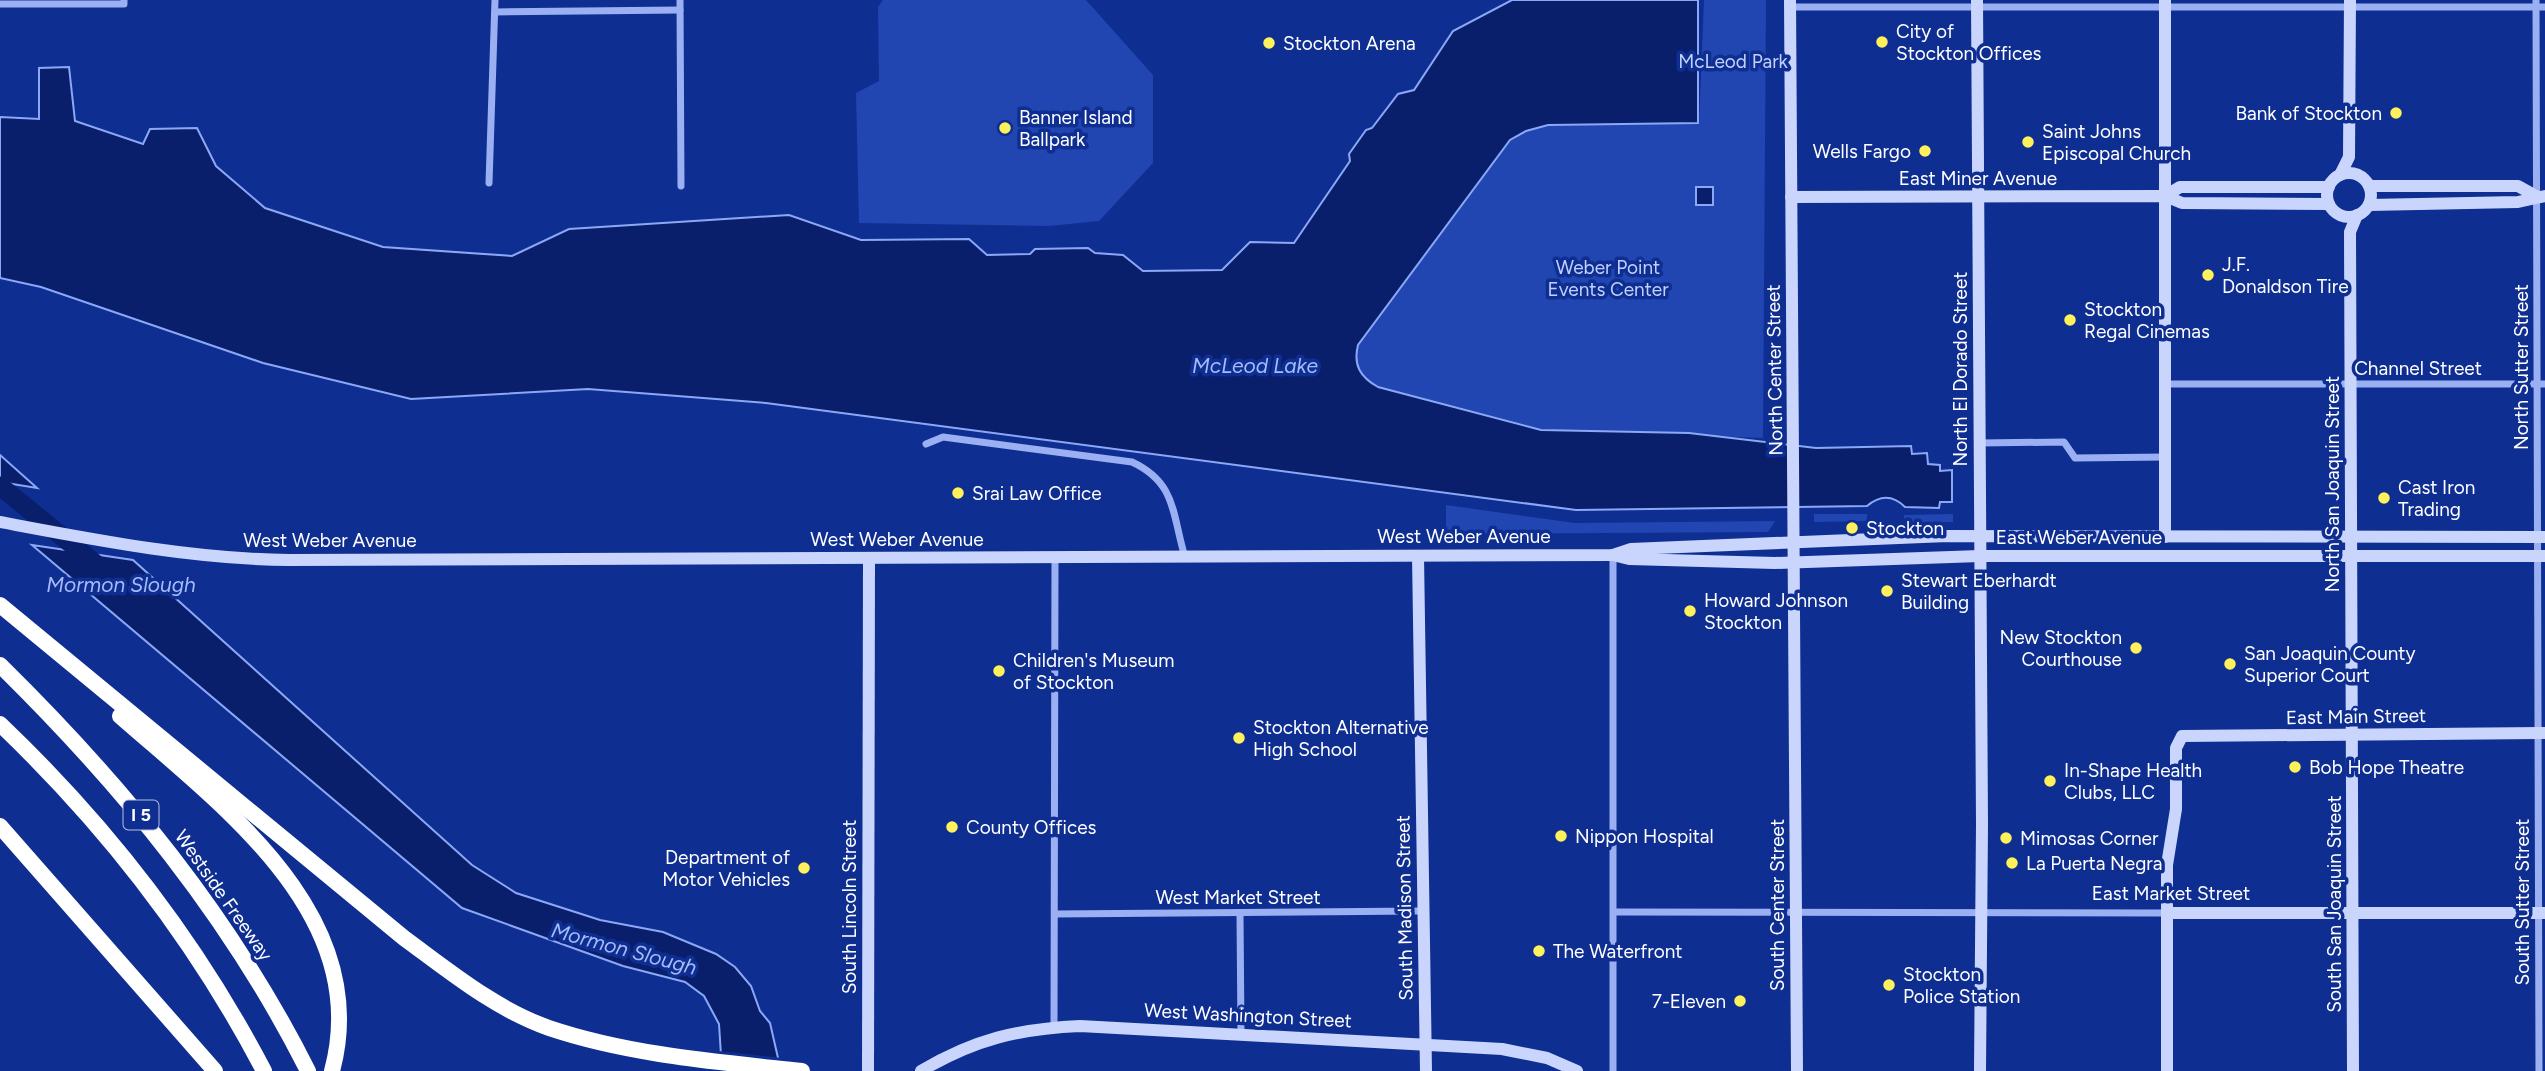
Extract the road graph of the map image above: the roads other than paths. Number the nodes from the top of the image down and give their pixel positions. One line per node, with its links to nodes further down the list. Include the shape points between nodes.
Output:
1 (495, 0): 12 (street)
2 (680, 0): 11 (street)
3 (124, 2): 8 (street)
4 (1790, 3): 5 (street); 23 (street, North Center Street)
5 (1977, 3): 6 (street); 24 (street, North El Dorado Street)
6 (2165, 3): 7 (street); 21 (street)
7 (2350, 3): 9 (street); 13 (street)
8 (0, 4)
9 (2536, 4): 10 (street); 22 (street, North Sutter Street)
10 (2545, 7)
11 (680, 10): 12 (street); 17 (street)
12 (495, 12): 16 (street)
13 (2349, 157): 14 (street); 15 (street)
14 (2340, 175): 15 (street); 19 (street)
15 (2358, 175): 18 (street)
16 (489, 183)
17 (681, 186)
18 (2369, 186): 20 (street); 27 (street)
19 (2329, 187): 21 (street, East Miner Avenue, via 2180,187); 25 (street)
20 (2433, 191): 22 (street, via 2456,186 2518,186); 26 (street)
21 (2165, 196): 24 (street, East Miner Avenue); 25 (street, East Miner Avenue, via 2182,203); 31 (street)
22 (2541, 196): 26 (street, via 2518,202); 33 (street, North Sutter Street)
23 (1791, 197): 24 (street, East Miner Avenue); 42 (street, North Center Street)
24 (1979, 197): 35 (street, North El Dorado Street)
25 (2329, 204): 28 (street)
26 (2406, 204): 27 (street)
27 (2369, 205): 29 (street)
28 (2341, 215): 29 (street); 30 (street, North San Joaquin Street)
29 (2357, 215): 30 (street, North San Joaquin Street)
30 (2350, 232): 32 (street, North San Joaquin Street)
31 (2166, 384): 32 (street, Channel Street); 36 (street)
32 (2351, 384): 33 (street, Channel Street); 40 (street, North San Joaquin Street)
33 (2541, 384): 41 (street, North Sutter Street)
34 (926, 443): 49 (street, via 943,437 1132,462 1161,481)
35 (1980, 443): 36 (street, via 2064,442 2075,457); 38 (street, North El Dorado Street)
36 (2166, 457): 39 (street)
37 (0, 523): 50 (street, West Weber Avenue, via 235,559)
38 (1980, 536): 39 (street, East Weber Avenue); 42 (street, East Weber Avenue); 45 (street, North El Dorado Street)
39 (2165, 537): 40 (street, East Weber Avenue)
40 (2352, 537): 41 (street, East Weber Avenue); 46 (street, North San Joaquin Street)
41 (2541, 537): 47 (street, North Sutter Street)
42 (1795, 542): 44 (street, West Weber Avenue, via 1631,549); 51 (street, North Center Street)
43 (1418, 555): 44 (street, West Weber Avenue); 49 (street, West Weber Avenue); 60 (street, South Madison Street)
44 (1613, 555): 51 (street, East Weber Avenue); 62 (street)
45 (1980, 556): 46 (street, East Weber Avenue); 51 (street, East Weber Avenue); 63 (street, North El Dorado Street)
46 (2352, 556): 47 (street, East Weber Avenue); 57 (street, North San Joaquin Street)
47 (2541, 556): 56 (street, North Sutter Street)
48 (1055, 558): 49 (street, West Weber Avenue); 50 (street, West Weber Avenue); 68 (street)
49 (1186, 558)
50 (869, 559): 77 (street, South Lincoln Street)
51 (1796, 562): 58 (street, North Center Street)
52 (0, 605): 53 (highway)
53 (42, 640): 75 (highway, via 49,655 258,842 300,894 328,952 335,992); 76 (highway, via 404,937 509,1010 549,1028 635,1049)
54 (0, 665): 74 (highway, Westside Freeway / I 5, via 59,723 163,842 259,982)
55 (0, 724): 73 (highway, I 5, via 53,775 137,874 193,951)
56 (2541, 733): 57 (street, East Main Street); 67 (street, South Sutter Street)
57 (2353, 736): 61 (street, South San Joaquin Street); 64 (street, East Main Street, via 2182,736 2176,748)
58 (1796, 739): 66 (street, South Center Street)
59 (0, 826): 72 (highway)
60 (1422, 911): 65 (street, West Market Street); 71 (street, South Madison Street)
61 (2353, 911): 64 (street, East Market Street); 67 (street, East Market Street); 85 (street, South San Joaquin Street)
62 (1615, 912): 66 (street); 81 (street)
63 (1982, 912): 64 (street, East Market Street); 66 (street, East Market Street); 83 (street, North El Dorado Street)
64 (2167, 912): 84 (street)
65 (1240, 913): 68 (street, West Market Street); 70 (street)
66 (1796, 913): 82 (street, South Center Street)
67 (2542, 913): 86 (street, South Sutter Street)
68 (1055, 914): 69 (street)
69 (1054, 1027): 70 (street, West Washington Street); 78 (street, West Washington Street, via 1005,1034)
70 (1241, 1034): 71 (street, West Washington Street)
71 (1426, 1045): 79 (street, South Madison Street); 80 (street, West Washington Street, via 1522,1052)
72 (215, 1071)
73 (264, 1071)
74 (308, 1071)
75 (332, 1071)
76 (802, 1071)
77 (868, 1071)
78 (921, 1071)
79 (1426, 1071)
80 (1577, 1071)
81 (1613, 1071)
82 (1797, 1071)
83 (1980, 1071)
84 (2167, 1071)
85 (2353, 1071)
86 (2539, 1071)

